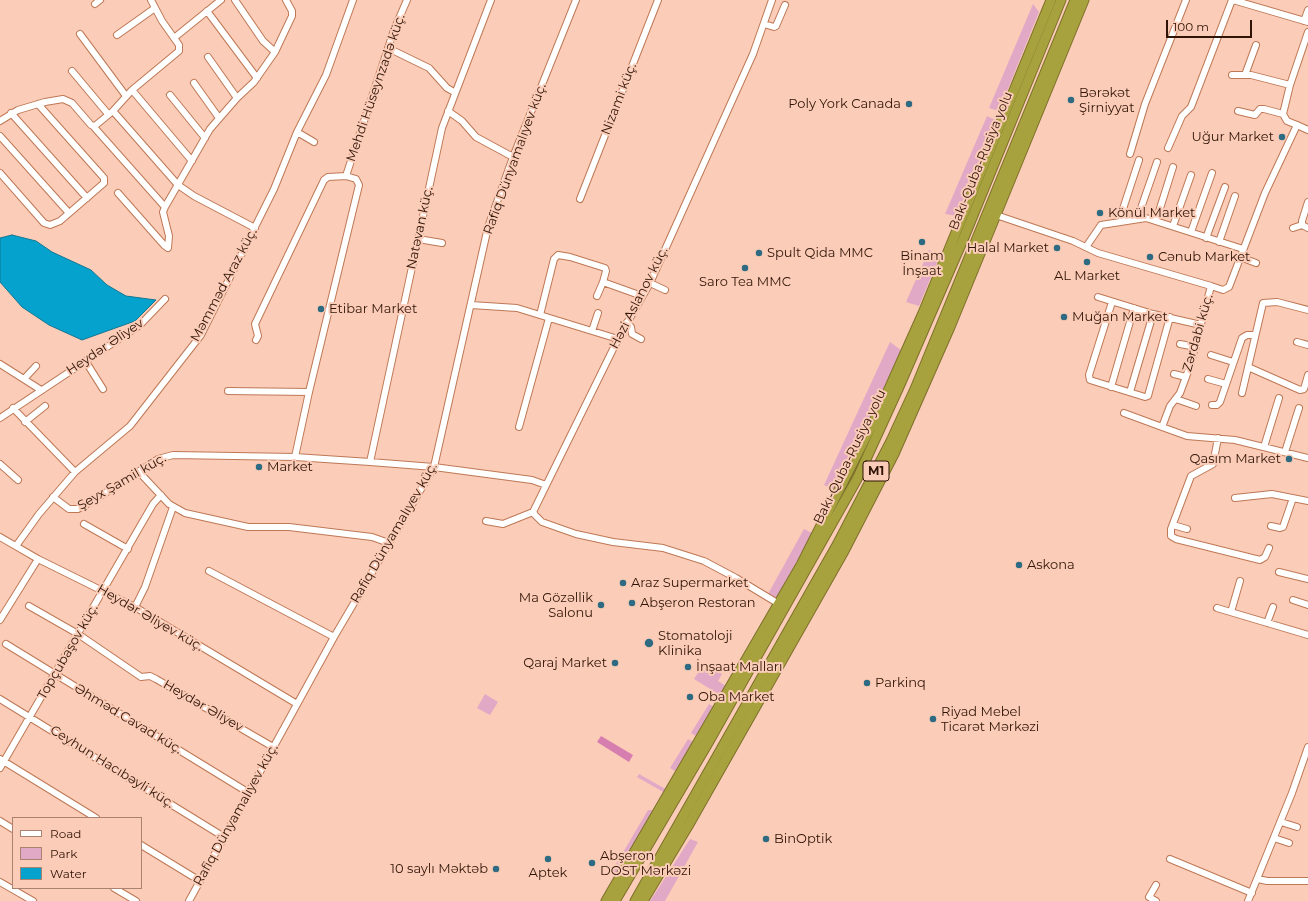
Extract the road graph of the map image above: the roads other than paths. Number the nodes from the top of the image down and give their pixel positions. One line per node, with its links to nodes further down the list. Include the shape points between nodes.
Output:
1 (151, 0): 18 (street)
2 (221, 0): 20 (street)
3 (235, 0): 29 (street, via 263,41)
4 (286, 0): 29 (street, via 292,16)
5 (353, 0): 53 (street, Məmməd Araz küç., via 333,59)
6 (407, 0): 28 (street, Mehdi Hüseynzadə küç.)
7 (491, 0): 38 (street, Natəvan küç.)
8 (576, 0): 59 (street, Rafiq Dünyamalıyev küç.)
9 (658, 0): 73 (street, Nizami küç.)
10 (772, 0): 22 (street, Həzi Aslanov küç.)
11 (1051, 0): 189 (highway, via 880,409)
12 (1061, 0): 234 (highway, Bakı-Quba-Rusiya yolu / M1, via 965,235 857,479 708,744)
13 (1075, 0): 235 (highway, Bakı-Quba-Rusiya yolu / M1, via 915,389 869,486)
14 (1084, 0): 77 (highway)
15 (1186, 0): 58 (street, via 1145,104)
16 (1233, 0): 21 (street); 57 (street, via 1191,107 1184,113)
17 (785, 5): 22 (street, via 776,26)
18 (155, 8): 25 (street); 26 (street)
19 (1308, 10): 21 (street)
20 (207, 11): 26 (street); 34 (street)
21 (1306, 21)
22 (764, 24): 95 (street, Həzi Aslanov küç., via 743,77)
23 (1308, 32): 36 (street)
24 (80, 34): 40 (street)
25 (117, 35)
26 (174, 38): 37 (street, via 179,45 179,51)
27 (1256, 45): 33 (street)
28 (388, 48): 38 (street, via 429,68); 67 (street, Mehdi Hüseynzadə küç.)
29 (275, 52): 34 (street)
30 (208, 57): 41 (street)
31 (72, 71): 45 (street)
32 (1232, 75): 33 (street)
33 (1246, 75): 36 (street)
34 (257, 78): 41 (street)
35 (194, 83): 48 (street)
36 (1290, 84): 47 (street)
37 (132, 90): 40 (street); 61 (street)
38 (454, 92): 43 (street, Natəvan küç.)
39 (170, 95): 55 (street)
40 (126, 96): 45 (street)
41 (237, 98): 48 (street)
42 (38, 104): 46 (street); 50 (street, via 58,99 68,101); 72 (street, via 104,178 104,183)
43 (448, 110): 59 (street, via 476,137); 87 (street, Natəvan küç., via 436,148)
44 (1238, 111): 47 (street, via 1254,114 1264,109)
45 (110, 112): 50 (street); 68 (street)
46 (11, 113): 49 (street); 72 (street)
47 (1283, 114): 51 (street, via 1287,121)
48 (219, 118): 55 (street)
49 (0, 121)
50 (93, 126): 75 (street)
51 (1297, 126): 52 (street); 91 (street, Zərdabi küç., via 1265,193)
52 (1308, 130)
53 (297, 132): 56 (street); 83 (street, Məmməd Araz küç.)
54 (0, 136): 76 (street)
55 (205, 138): 61 (street)
56 (314, 142)
57 (1168, 148)
58 (1130, 154)
59 (513, 157): 103 (street, Rafiq Dünyamalıyev küç., via 488,227)
60 (1139, 160): 79 (street)
61 (192, 162): 68 (street)
62 (1156, 162): 78 (street, via 1140,210)
63 (1173, 167): 80 (street)
64 (0, 173): 76 (street, via 44,223 50,225)
65 (1212, 173): 85 (street)
66 (1191, 175): 81 (street)
67 (346, 176): 117 (street, Mehdi Hüseynzadə küç., via 328,176 324,180 256,324); 138 (street, Mehdi Hüseynzadə küç., via 356,180 359,185)
68 (178, 185): 75 (street); 83 (street)
69 (1225, 186): 86 (street)
70 (118, 193): 75 (street, via 167,248 169,242 164,217)
71 (1235, 196): 88 (street)
72 (87, 198): 76 (street)
73 (580, 198)
74 (1308, 202): 82 (street, via 1302,221)
75 (165, 207)
76 (69, 213)
77 (996, 215): 90 (street); 236 (highway, via 944,342 884,476 829,578)
78 (1140, 218): 79 (street); 80 (street)
79 (1122, 221): 90 (street, via 1101,225)
80 (1156, 221): 81 (street)
81 (1173, 226): 85 (street)
82 (1305, 226): 84 (street)
83 (255, 228): 161 (street, Məmməd Araz küç., via 201,335 130,426)
84 (1293, 228)
85 (1191, 232): 86 (street)
86 (1206, 238): 88 (street)
87 (418, 239): 89 (street); 158 (street, Natəvan küç.)
88 (1219, 242): 91 (street)
89 (442, 244)
90 (1086, 247): 96 (street, via 1110,257)
91 (1243, 249): 92 (street, Zərdabi küç.)
92 (1240, 257): 93 (street); 96 (street, Zərdabi küç., via 1228,288 1224,290)
93 (1256, 263)
94 (603, 282): 98 (street); 99 (street); 108 (street, via 605,268 558,255 554,259)
95 (650, 283): 97 (street); 99 (street, Həzi Aslanov küç.)
96 (1211, 286): 112 (street, Zərdabi küç.)
97 (665, 290)
98 (597, 296)
99 (642, 296): 111 (street, Həzi Aslanov küç.)
100 (1098, 297): 102 (street)
101 (165, 299): 123 (street, Heydər Əliyev, via 140,325)
102 (1112, 302): 104 (street); 134 (street, via 1089,378 1092,382)
103 (471, 305): 108 (street, via 511,307); 160 (street, Rafiq Dünyamalıyev küç.)
104 (1134, 308): 107 (street); 134 (street)
105 (1308, 310): 114 (street, via 1267,301 1261,306)
106 (598, 313): 113 (street)
107 (1153, 314): 109 (street); 139 (street)
108 (540, 315): 110 (street)
109 (1170, 317): 112 (street); 139 (street, via 1148,396)
110 (549, 318): 113 (street); 151 (street)
111 (627, 322): 115 (street, Həzi Aslanov küç.); 116 (street, via 632,334)
112 (1202, 325): 121 (street, Zərdabi küç.)
113 (592, 331): 115 (street)
114 (1255, 335): 124 (street, via 1243,336); 127 (street)
115 (618, 339): 164 (street, Həzi Aslanov küç.)
116 (641, 339)
117 (256, 340)
118 (1297, 342): 120 (street)
119 (1180, 344): 121 (street)
120 (1308, 345)
121 (1196, 347): 130 (street, Zərdabi küç.)
122 (1211, 355): 124 (street)
123 (86, 362): 135 (street); 136 (street, Heydər Əliyev)
124 (1233, 362): 133 (street)
125 (0, 364): 131 (street)
126 (36, 366): 131 (street)
127 (1248, 367): 129 (street, via 1300,390 1304,389); 140 (street)
128 (1174, 374): 130 (street)
129 (1308, 375)
130 (1186, 377): 142 (street, Zərdabi küç.)
131 (24, 379): 136 (street)
132 (1208, 379): 133 (street)
133 (1226, 384): 143 (street, via 1219,404)
134 (1111, 387): 139 (street)
135 (103, 388)
136 (41, 390): 146 (street, Heydər Əliyev)
137 (228, 391): 138 (street)
138 (309, 392): 156 (street, Mehdi Hüseynzadə küç.)
139 (1130, 392)
140 (1242, 393)
141 (1279, 398): 154 (street)
142 (1176, 399): 145 (street); 152 (street, Zərdabi küç., via 1170,406)
143 (1212, 405)
144 (45, 406): 150 (street)
145 (1196, 406)
146 (13, 408): 149 (street, Heydər Əliyev); 150 (street)
147 (1298, 408): 155 (street)
148 (1124, 413): 152 (street)
149 (1, 414)
150 (25, 422): 161 (street)
151 (519, 427)
152 (1162, 427): 153 (street, via 1187,436)
153 (1218, 438): 154 (street); 174 (street, via 1213,464 1191,476)
154 (1264, 447): 155 (street)
155 (1285, 452): 157 (street)
156 (295, 457): 158 (street, Şeyx Şamil küç.); 162 (street, Şeyx Şamil küç., via 168,455)
157 (1308, 458)
158 (370, 462): 160 (street, Şeyx Şamil küç.)
159 (0, 464): 163 (street)
160 (434, 467): 164 (street, Şeyx Şamil küç., via 532,480); 178 (street, Rafiq Dünyamalıyev küç.)
161 (75, 472): 166 (street, Məmməd Araz küç.)
162 (139, 472): 165 (street); 166 (street, Şeyx Şamil küç., via 78,509 68,509)
163 (18, 480)
164 (546, 485): 171 (street, Həzi Aslanov küç.)
165 (161, 495): 170 (street); 181 (street, Topçubaşov küç., via 153,504)
166 (53, 497): 179 (street, Məmməd Araz küç.)
167 (1235, 498): 168 (street, via 1268,494)
168 (1293, 498): 169 (street); 175 (street, via 1283,527)
169 (1308, 501)
170 (173, 507): 178 (street, via 185,513 248,527 289,527 372,537); 192 (street)
171 (533, 512): 172 (street, via 503,524); 189 (street, via 538,519 547,524 576,534 613,542 663,548 704,562)
172 (486, 521)
173 (84, 524): 181 (street)
174 (1173, 525): 176 (street); 180 (street, via 1170,533 1173,538 1251,558 1264,559)
175 (1271, 526)
176 (1187, 529)
177 (0, 537): 179 (street, Heydər Əliyev küç.)
178 (389, 543): 200 (street, Rafiq Dünyamalıyev küç.)
179 (16, 546): 182 (street, Heydər Əliyev küç.)
180 (1269, 548)
181 (128, 549): 187 (street, Topçubaşov küç.)
182 (38, 560): 187 (street, Heydər Əliyev küç.); 196 (street)
183 (209, 572): 200 (street)
184 (1279, 572): 185 (street)
185 (1308, 579)
186 (1240, 580): 195 (street)
187 (103, 590): 192 (street, Heydər Əliyev küç.); 198 (street, Topçubaşov küç.)
188 (1293, 600): 190 (street)
189 (779, 604): 233 (highway)
190 (1308, 605)
191 (29, 606): 198 (street, Heydər Əliyev)
192 (135, 607): 204 (street, Heydər Əliyev küç.)
193 (1272, 607): 197 (street)
194 (1216, 608): 195 (street)
195 (1231, 612): 197 (street)
196 (0, 620)
197 (1267, 623): 199 (street)
198 (78, 634): 202 (street, Topçubaşov küç.); 206 (street, Heydər Əliyev, via 141,677 150,676 156,679)
199 (1308, 635)
200 (334, 637): 204 (street, Rafiq Dünyamalıyev küç.)
201 (6, 644): 202 (street, Əhməd Cavad küç.)
202 (55, 674): 205 (street, Topçubaşov küç.); 210 (street, Əhməd Cavad küç.)
203 (0, 699): 205 (street, Ceyhun Hacıbəyli küç.)
204 (297, 704): 206 (street, Rafiq Dünyamalıyev küç.)
205 (30, 716): 208 (street, Topçubaşov küç.); 216 (street, Ceyhun Hacıbəyli küç.)
206 (273, 747): 210 (street, Rafiq Dünyamalıyev küç.)
207 (1308, 750): 213 (street)
208 (2, 760): 209 (street, Topçubaşov küç.); 211 (street)
209 (0, 768)
210 (249, 793): 216 (street, Rafiq Dünyamalıyev küç.)
211 (94, 817)
212 (0, 821): 215 (street)
213 (1281, 822): 214 (street); 217 (street)
214 (1297, 827)
215 (12, 828)
216 (224, 837): 222 (street, Rafiq Dünyamalıyev küç.)
217 (1274, 838): 218 (street); 221 (street)
218 (1289, 843)
219 (142, 846): 222 (street)
220 (1170, 860): 229 (street)
221 (1258, 879): 223 (street); 229 (street)
222 (200, 881): 232 (street, Rafiq Dünyamalıyev küç.)
223 (1308, 881)
224 (0, 882): 227 (street)
225 (1156, 885): 237 (street, via 1149,897)
226 (12, 889): 230 (street)
227 (12, 889)
228 (116, 889): 231 (street)
229 (1252, 893): 238 (street)
230 (33, 901)
231 (136, 901)
232 (189, 901)
233 (606, 901)
234 (615, 901)
235 (635, 901)
236 (643, 901)
237 (1156, 901)
238 (1248, 901)

